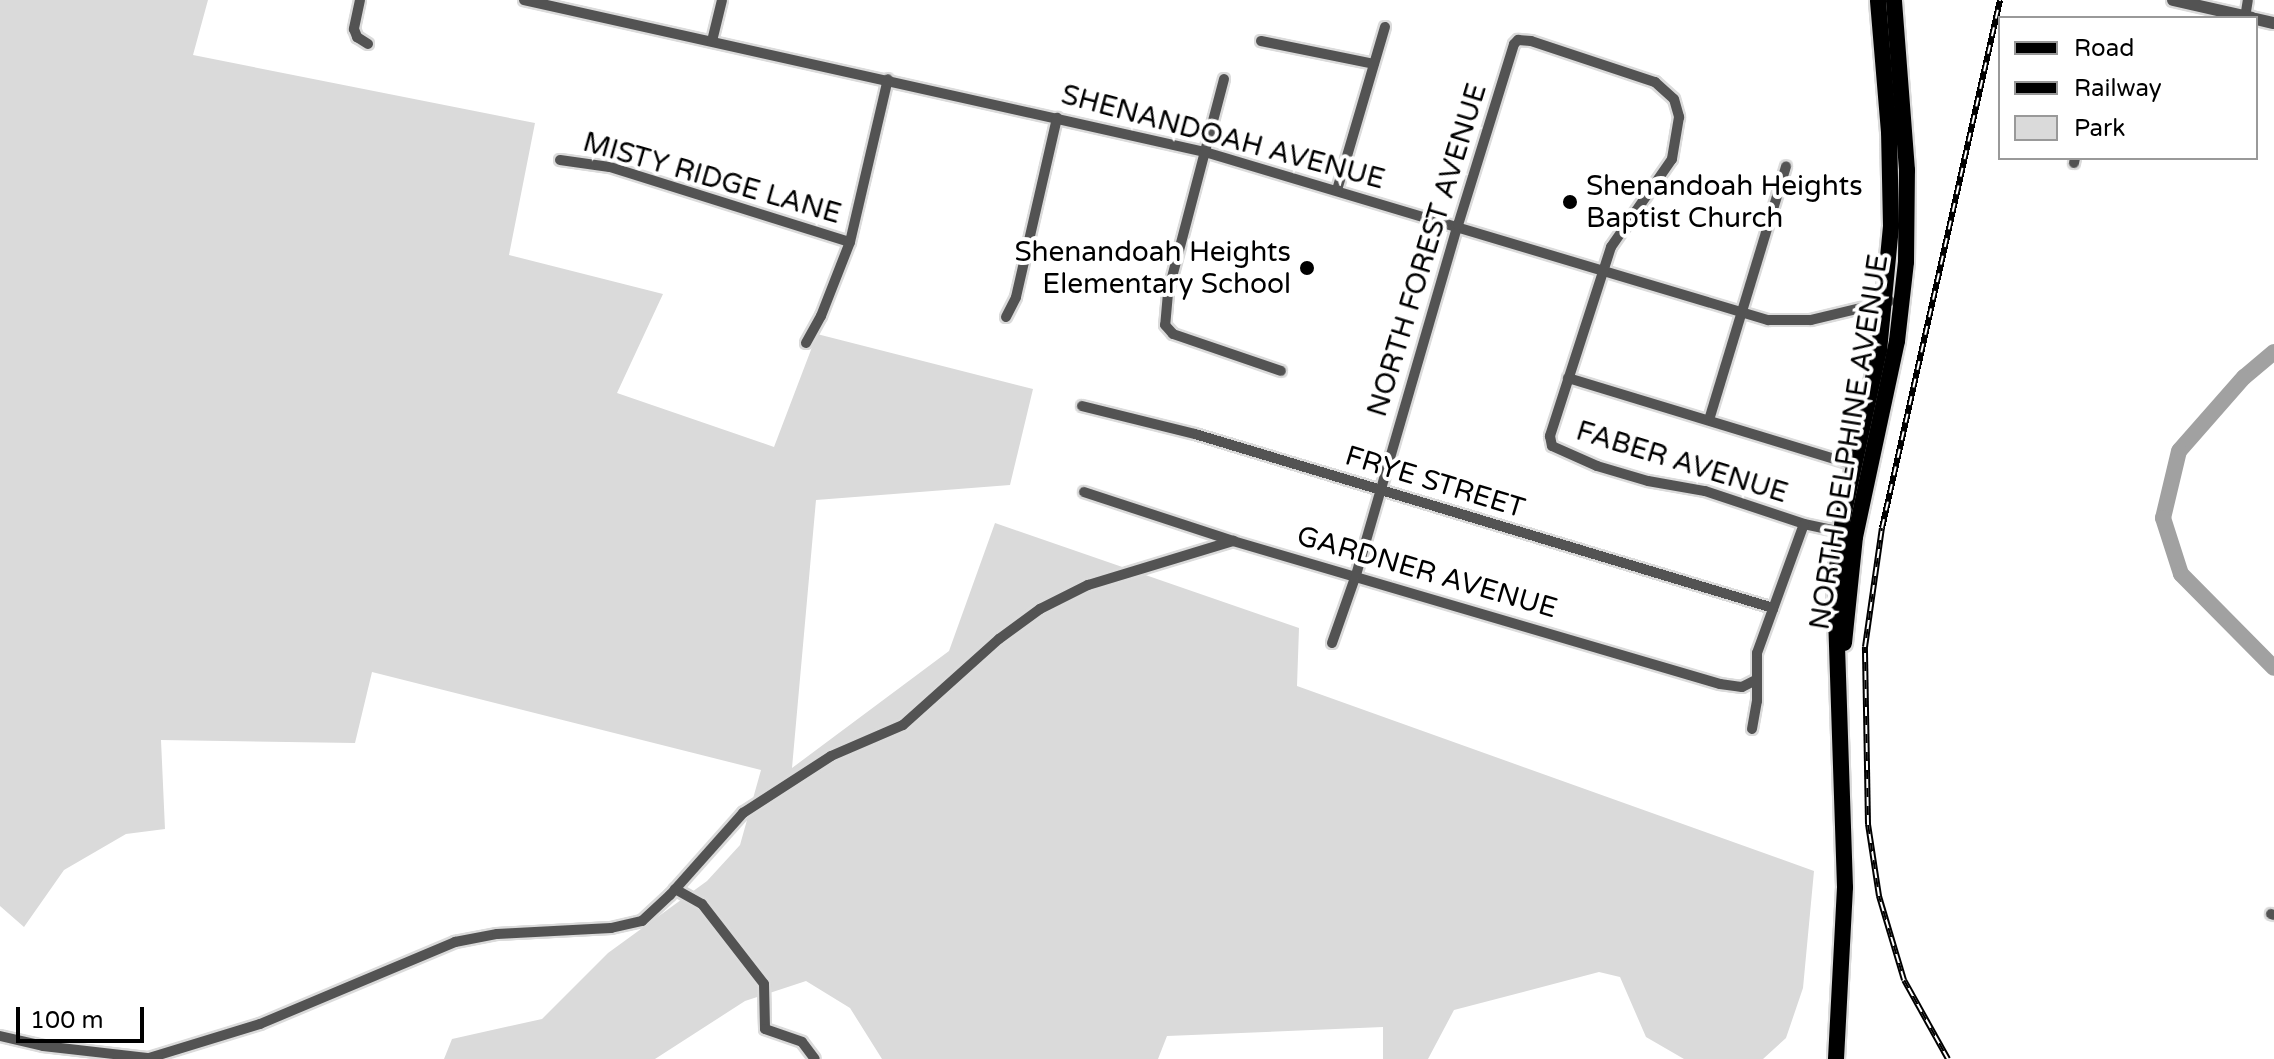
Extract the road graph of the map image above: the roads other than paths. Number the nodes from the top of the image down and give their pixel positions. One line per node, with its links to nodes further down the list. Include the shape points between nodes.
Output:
1 (360, 0): 11 (street, via 354,29)
2 (524, 0): 9 (street, SHENANDOAH AVENUE)
3 (722, 0): 9 (street)
4 (1878, 0): 23 (main road, NORTH DELPHINE AVENUE, via 1892,179)
5 (1894, 0): 23 (main road, NORTH DELPHINE AVENUE, via 1907,170)
6 (2173, 0): 7 (street)
7 (2241, 16)
8 (1385, 27): 12 (street)
9 (712, 41): 13 (street, SHENANDOAH AVENUE)
10 (1261, 41): 12 (street)
11 (368, 44)
12 (1374, 64): 19 (street)
13 (888, 79): 15 (street, SHENANDOAH AVENUE); 21 (street)
14 (1224, 79): 16 (street)
15 (1057, 118): 16 (street, SHENANDOAH AVENUE); 25 (street, via 1016,297)
16 (1205, 152): 19 (street, SHENANDOAH AVENUE); 27 (street, via 1168,293 1165,325 1173,334)
17 (560, 160): 21 (street, MISTY RIDGE LANE, via 610,167)
18 (1786, 166): 24 (street)
19 (1337, 190): 20 (street, SHENANDOAH AVENUE)
20 (1458, 225): 22 (street, SHENANDOAH AVENUE); 22 (street, NORTH FOREST AVENUE, via 1511,53 1516,42 1531,41 1662,86 1678,108 1680,131 1666,171 1619,232); 32 (street, NORTH FOREST AVENUE)
21 (850, 242): 26 (street)
22 (1602, 269): 24 (street, SHENANDOAH AVENUE); 28 (street)
23 (1894, 301): 24 (street, SHENANDOAH AVENUE, via 1796,322); 31 (main road, NORTH DELPHINE AVENUE); 35 (main road, NORTH DELPHINE AVENUE)
24 (1743, 312): 30 (street)
25 (1006, 317)
26 (806, 343)
27 (1281, 371)
28 (1568, 378): 30 (street); 34 (street, FABER AVENUE, via 1550,436 1555,449 1597,466 1705,491)
29 (1082, 406): 32 (street, FRYE STREET, via 1195,434)
30 (1709, 420): 31 (street)
31 (1854, 465): 35 (main road, NORTH DELPHINE AVENUE)
32 (1380, 491): 37 (street, NORTH FOREST AVENUE); 38 (street, FRYE STREET)
33 (1084, 492): 36 (street, GARDNER AVENUE)
34 (1804, 524): 35 (street, FABER AVENUE); 38 (street)
35 (1848, 534): 45 (main road, NORTH DELPHINE AVENUE, via 1834,619 1845,887)
36 (1233, 541): 37 (street, GARDNER AVENUE); 42 (street, via 1129,571 1067,595 1025,619 903,725 831,756 743,813)
37 (1356, 575): 39 (street, NORTH FOREST AVENUE); 40 (street, GARDNER AVENUE, via 1720,684 1742,687)
38 (1773, 608): 40 (street, via 1757,653)
39 (1332, 643)
40 (1756, 680): 41 (street)
41 (1752, 729)
42 (675, 889): 43 (street, via 642,921 455,942 260,1024 169,1054 133,1057); 44 (street, via 702,904 764,984 765,1029 802,1042)
43 (0, 1036)
44 (815, 1059)
45 (1836, 1059)

